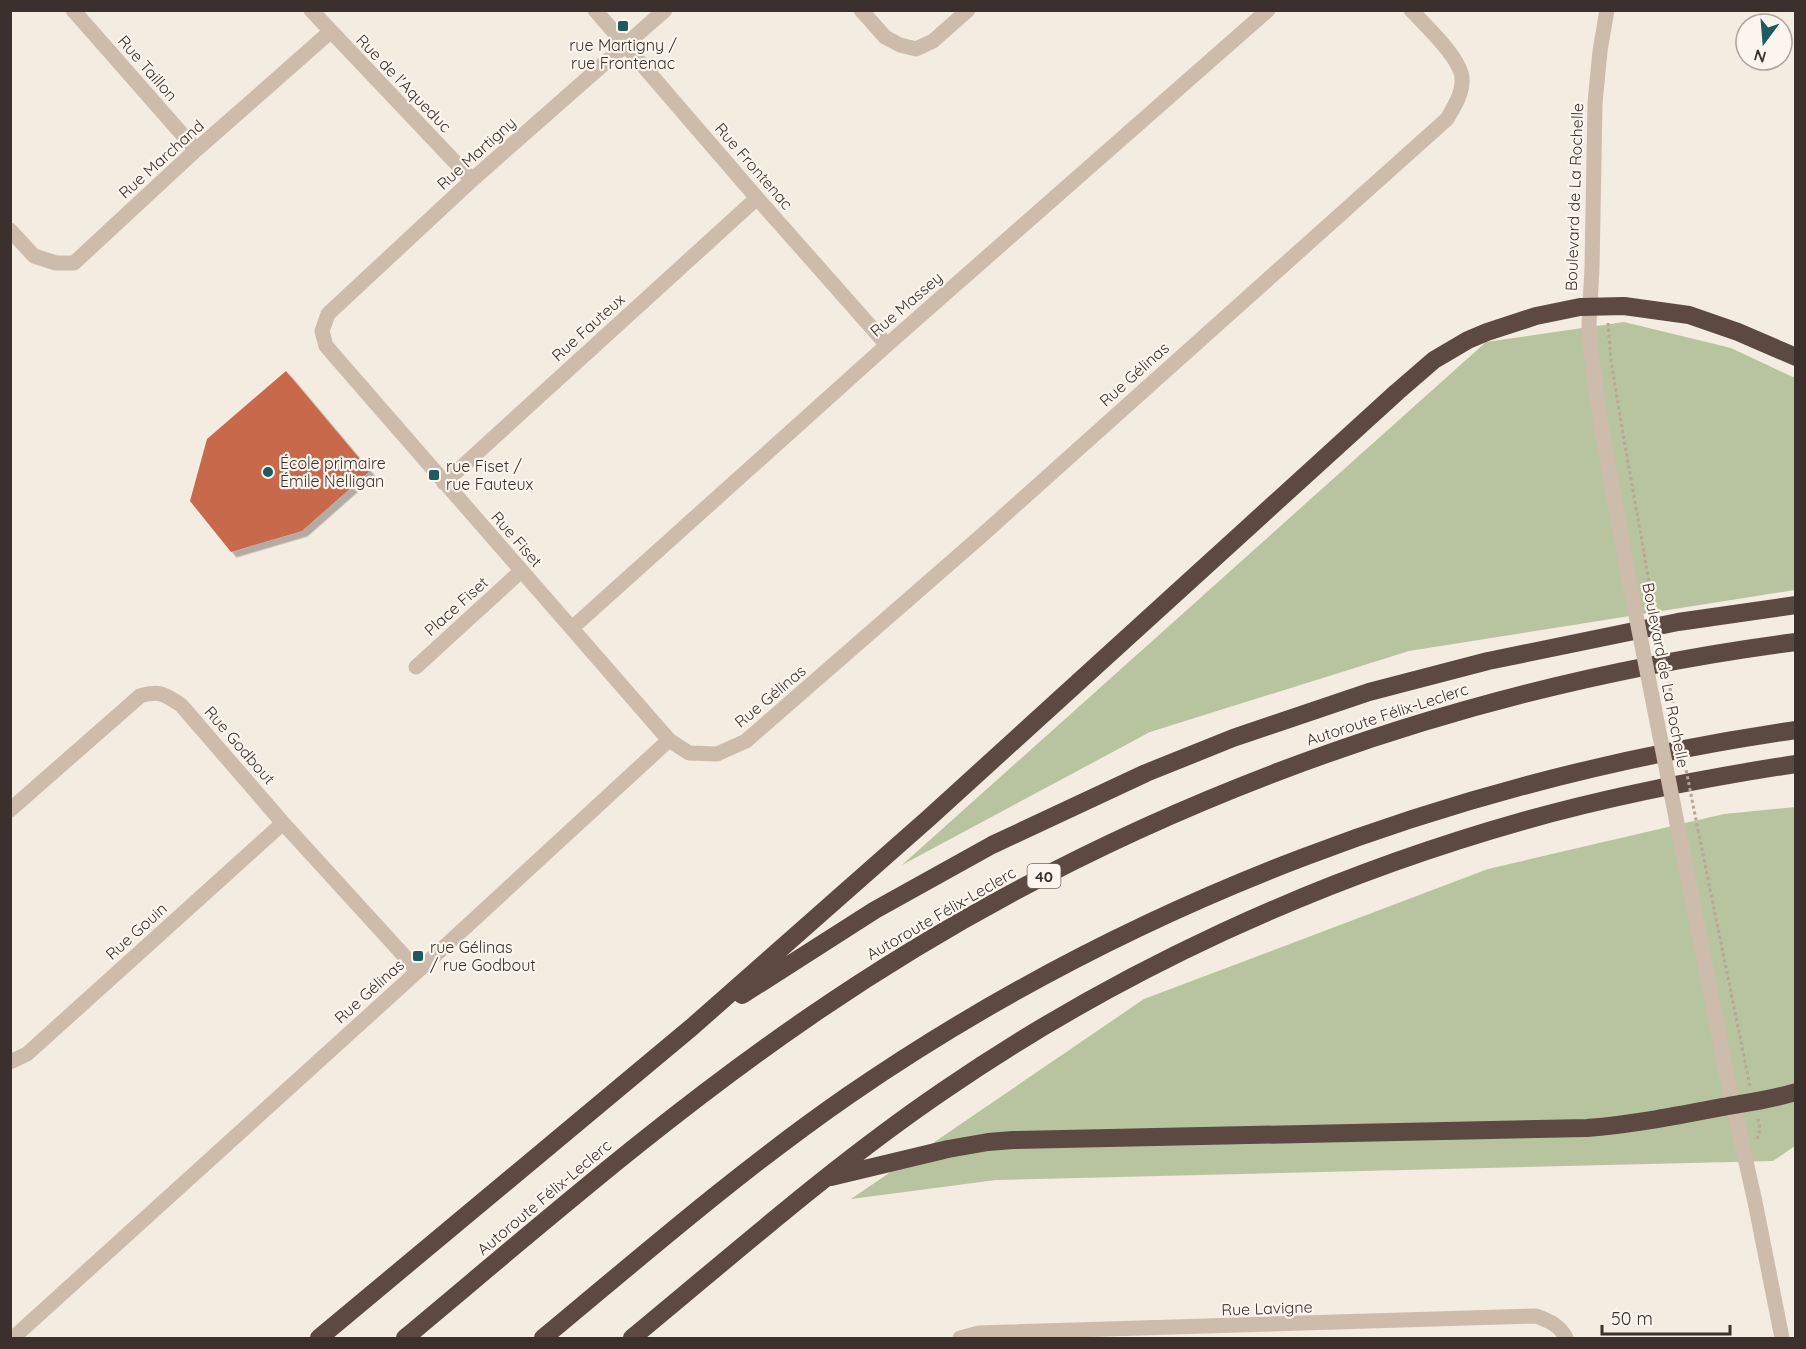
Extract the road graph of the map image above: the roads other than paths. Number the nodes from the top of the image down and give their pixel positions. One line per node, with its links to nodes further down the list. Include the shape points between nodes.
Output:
1 (73, 10): 12 (street, Rue Taillon)
2 (311, 10): 10 (street, Rue de l'Aqueduc)
3 (595, 10): 11 (street, Rue Frontenac)
4 (665, 10): 11 (street, Rue Martigny)
5 (861, 10): 6 (street, via 885,37 916,49 933,41)
6 (968, 10)
7 (1269, 10): 18 (street, Rue Massey)
8 (1411, 10): 27 (street, Rue Gélinas, via 1458,62 1462,79 1457,101 1447,119 746,741 717,754 689,753)
9 (1607, 10): 16 (street, Boulevard de La Rochelle, via 1595,103)
10 (330, 32): 12 (street, Rue Marchand); 13 (street, Rue de l'Aqueduc)
11 (625, 44): 13 (street, Rue Martigny); 14 (street, Rue Frontenac)
12 (196, 150): 15 (street, Rue Marchand, via 74,263 56,263 34,256)
13 (472, 180): 17 (street, Rue Martigny, via 328,314)
14 (757, 198): 18 (street, Rue Frontenac); 20 (street, Rue Fauteux)
15 (10, 230)
16 (1589, 307): 19 (highway, via 1624,306 1689,315); 32 (highway, via 1555,311 1487,332 1457,346 1418,373 930,817); 35 (street, Boulevard de La Rochelle, bridge, via 1600,417 1630,585)
17 (322, 330): 20 (street, Rue Fiset, via 326,346)
18 (887, 345): 23 (street, Rue Massey)
19 (1796, 357)
20 (444, 483): 21 (street, Rue Fiset)
21 (521, 571): 23 (street, Rue Fiset); 25 (street, Place Fiset)
22 (1796, 605): 32 (highway, via 1678,622 1488,661 1369,692 1233,738 1146,772 992,845 856,921)
23 (572, 628): 27 (street, Rue Fiset)
24 (1796, 642): 39 (highway, Autoroute Félix-Leclerc / 40, via 1606,674 1435,718 1221,794 1050,873 902,956 764,1048 663,1125)
25 (416, 667)
26 (1796, 730): 40 (highway, via 1606,765 1459,804 1294,860 1136,929 1007,996 848,1096 764,1157)
27 (669, 740): 31 (street, Rue Gélinas)
28 (1796, 764): 36 (highway, via 1655,789 1526,820 1429,850 1234,927 1056,1019 938,1094)
29 (10, 810): 30 (street, Rue Godbout, via 126,707 153,692 163,693 181,705)
30 (283, 823): 31 (street, Rue Godbout); 33 (street, Rue Gouin, via 27,1054)
31 (418, 971): 37 (street, Rue Gélinas)
32 (692, 1027): 38 (highway)
33 (10, 1062)
34 (1796, 1092): 35 (highway)
35 (1733, 1105): 36 (highway, via 1648,1122 1587,1128 988,1142); 44 (street, Boulevard de La Rochelle)
36 (824, 1179): 41 (highway)
37 (13, 1338)
38 (319, 1338)
39 (405, 1338)
40 (543, 1338)
41 (632, 1338)
42 (960, 1338): 43 (street, Rue Lavigne, via 979,1333 1536,1316 1552,1322)
43 (1566, 1338)
44 (1782, 1338)

